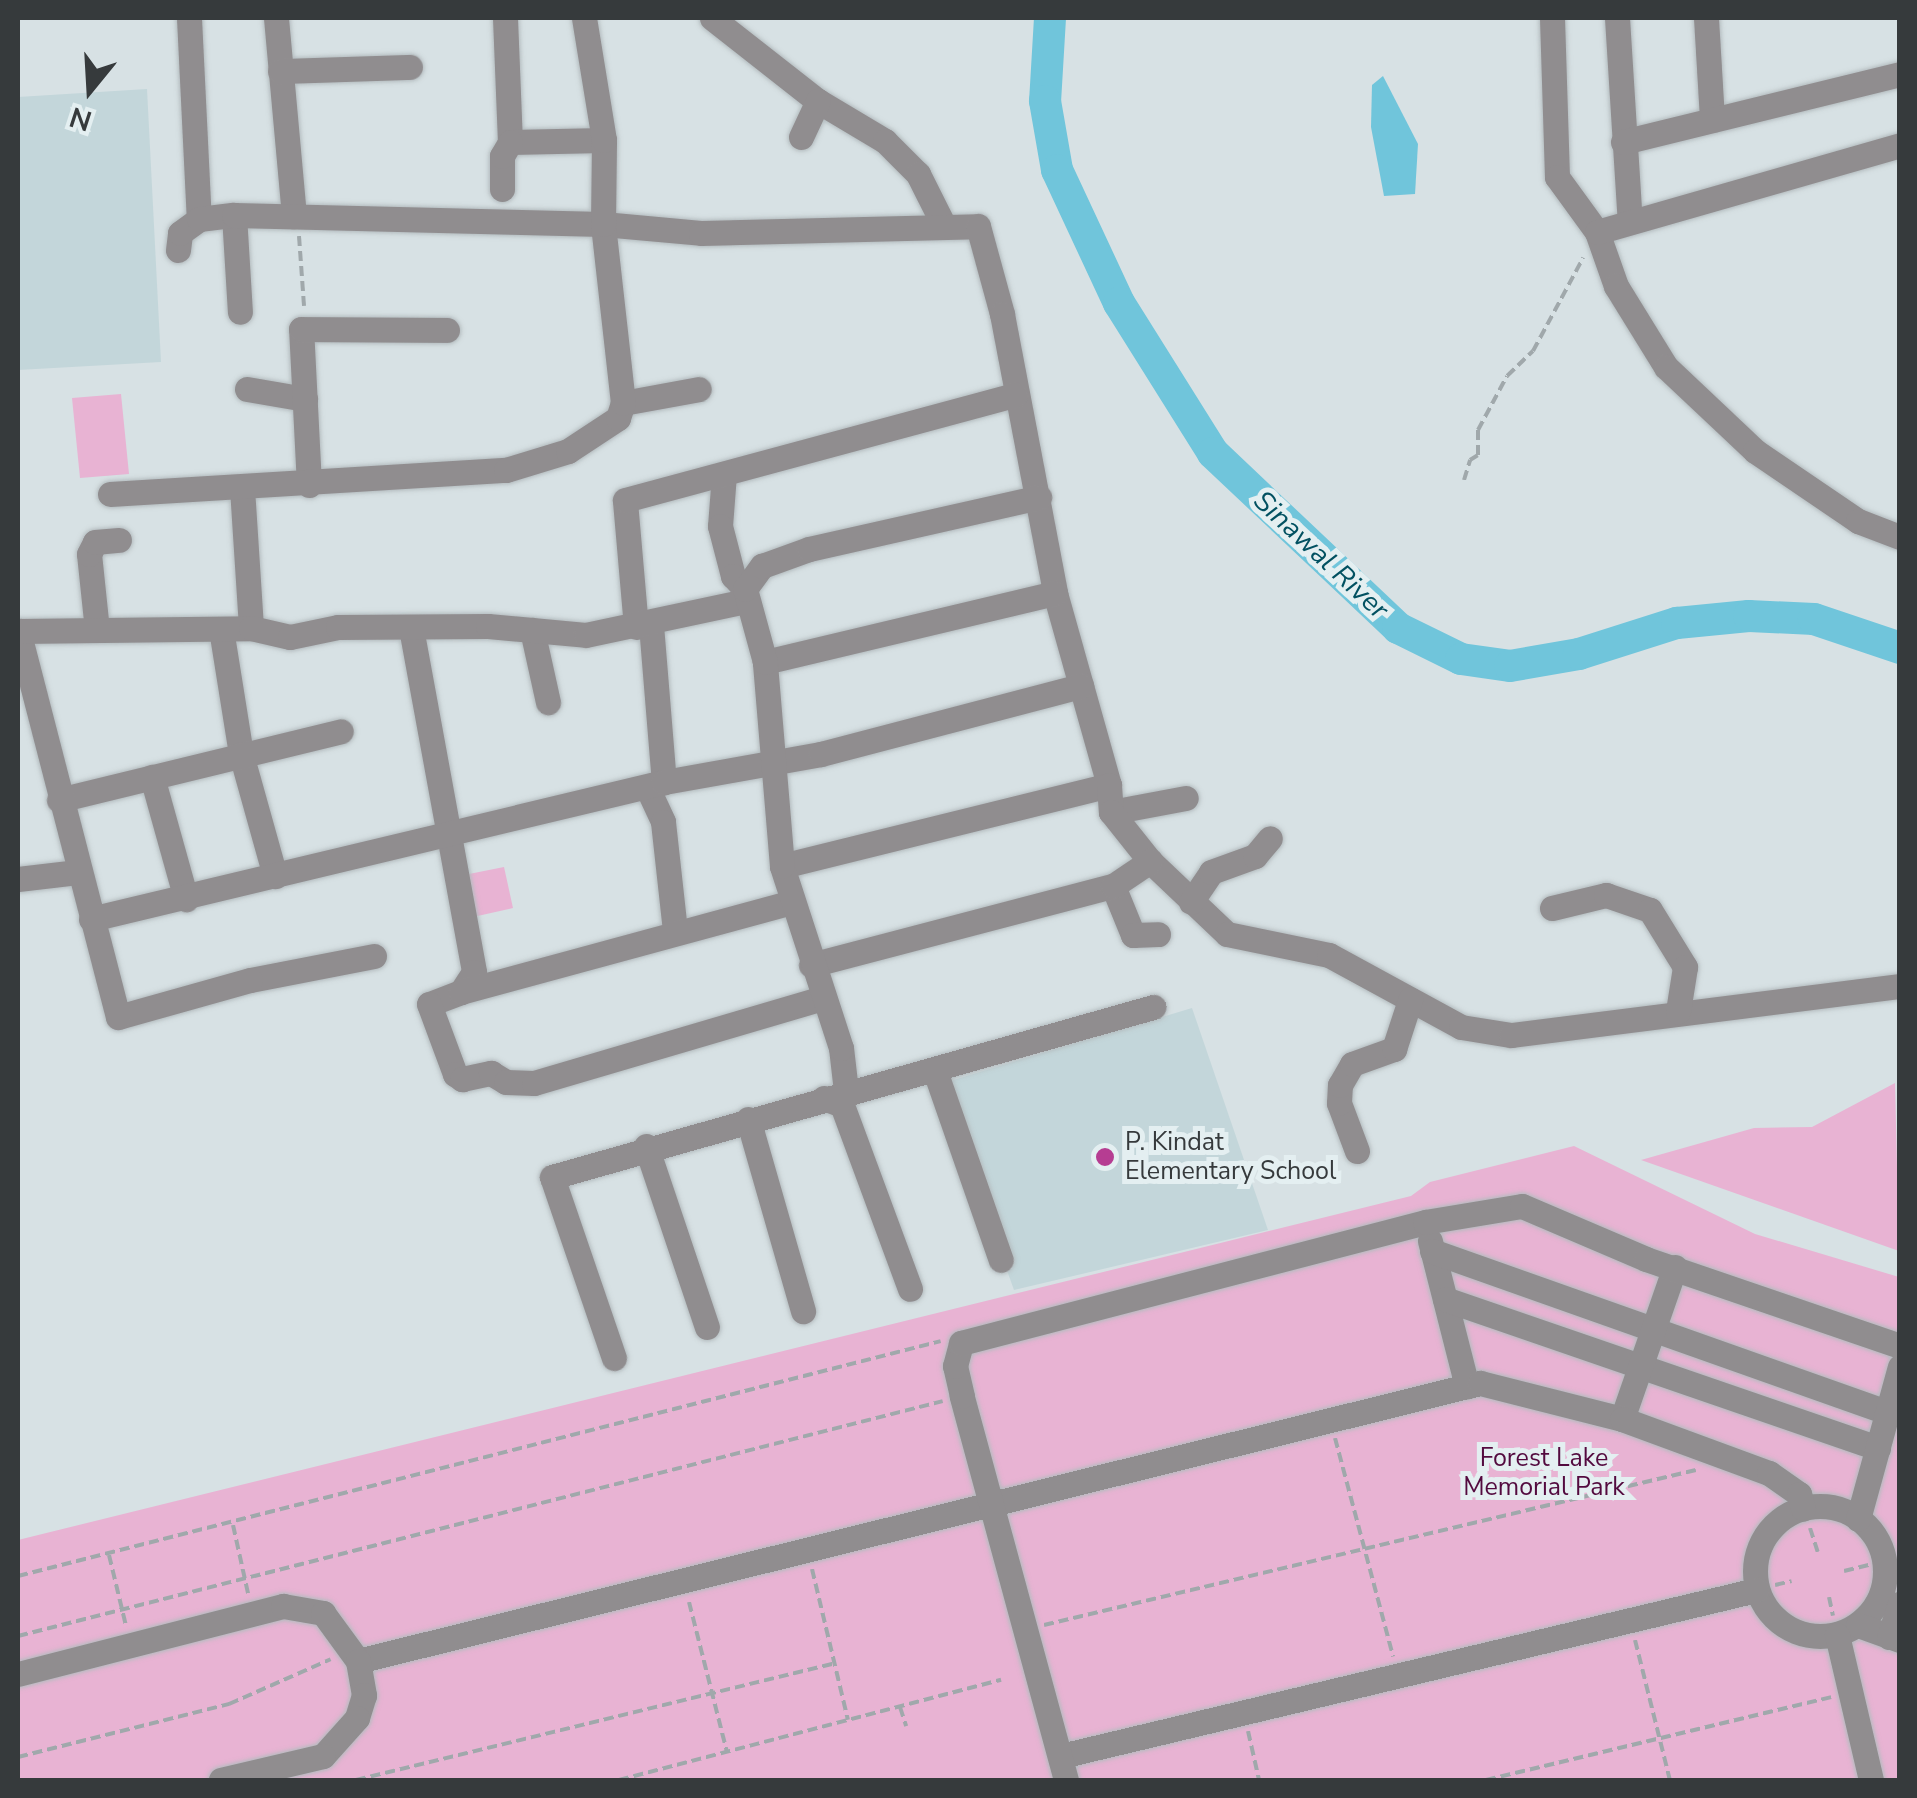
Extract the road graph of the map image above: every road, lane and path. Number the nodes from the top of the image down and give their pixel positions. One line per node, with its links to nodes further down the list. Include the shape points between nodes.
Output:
1 (188, 18): 22 (street)
2 (276, 18): 10 (street)
3 (505, 18): 16 (street)
4 (584, 18): 15 (street)
5 (712, 18): 12 (street)
6 (1552, 18): 26 (street, via 1557,176)
7 (1617, 18): 17 (street)
8 (1706, 18): 13 (street)
9 (410, 67): 10 (street)
10 (280, 71): 21 (street)
11 (1900, 74): 13 (street)
12 (818, 101): 14 (street); 23 (street, via 902,156)
13 (1712, 120): 17 (street)
14 (801, 137)
15 (604, 140): 16 (street); 25 (street)
16 (510, 142): 19 (street, via 502,156)
17 (1623, 142): 24 (street)
18 (1900, 145): 24 (street)
19 (502, 189)
20 (234, 215): 21 (street); 22 (street); 28 (street)
21 (296, 216): 25 (street); 29 (path)
22 (199, 219): 27 (street, via 180,233)
23 (942, 222): 25 (street, via 700,232); 33 (street, via 978,226)
24 (1630, 222): 26 (street)
25 (603, 224): 35 (street)
26 (1598, 232): 37 (path, via 1532,351 1507,376 1478,430 1478,455); 42 (street, via 1616,286 1688,394 1754,450 1858,521)
27 (178, 250)
28 (240, 312)
29 (305, 329): 30 (street); 34 (street)
30 (447, 330)
31 (246, 388): 34 (street)
32 (699, 389): 35 (street)
33 (1015, 395): 36 (street); 41 (street)
34 (304, 399): 38 (street)
35 (623, 403): 38 (street, via 618,418 582,443 528,464)
36 (724, 474): 45 (street, via 720,526); 46 (street, via 626,500)
37 (1464, 480)
38 (309, 485): 39 (street)
39 (242, 488): 40 (street); 48 (street)
40 (110, 494)
41 (1039, 497): 44 (street); 45 (street, via 809,549 762,566)
42 (1900, 537)
43 (119, 540): 50 (street, via 91,546)
44 (1055, 593): 52 (street); 53 (street)
45 (745, 595): 46 (street); 52 (street)
46 (644, 626): 51 (street, via 586,635); 59 (street)
47 (221, 628): 48 (street); 50 (street); 56 (street)
48 (251, 628): 49 (street, via 290,637 338,627)
49 (410, 628): 51 (street); 64 (street)
50 (97, 630): 62 (street, via 18,631)
51 (532, 630): 54 (street)
52 (765, 662): 57 (street)
53 (1081, 686): 57 (street); 60 (street)
54 (548, 702)
55 (341, 731): 56 (street)
56 (241, 754): 58 (street); 69 (street)
57 (776, 763): 59 (street); 67 (street)
58 (152, 777): 62 (street); 72 (street)
59 (655, 784): 64 (street); 77 (street)
60 (1109, 786): 63 (street); 67 (street)
61 (1186, 798): 63 (street)
62 (59, 800): 68 (street)
63 (1111, 812): 66 (street)
64 (451, 836): 69 (street); 82 (street, via 474,972)
65 (1270, 838): 74 (street, via 1255,856 1211,872)
66 (1150, 862): 71 (street); 74 (street)
67 (782, 866): 73 (street)
68 (78, 872): 70 (street); 76 (street)
69 (275, 876): 72 (street)
70 (18, 879)
71 (1114, 886): 78 (street, via 1133,935); 80 (street)
72 (186, 899): 76 (street)
73 (792, 902): 77 (street); 80 (street)
74 (1191, 902): 84 (street, via 1227,934 1329,955)
75 (1552, 908): 86 (street, via 1606,895 1650,910 1685,967)
76 (91, 918): 79 (street, via 118,1017 266,976)
77 (675, 931): 82 (street)
78 (1158, 934)
79 (374, 956)
80 (811, 965): 83 (street)
81 (1900, 986): 86 (street)
82 (461, 992): 83 (street, via 429,1004 445,1061 462,1079 491,1072 520,1083)
83 (822, 998): 88 (street, via 841,1048)
84 (1410, 1000): 86 (street, via 1461,1027 1511,1036); 91 (street, via 1394,1049 1352,1064 1340,1085 1339,1102)
85 (1152, 1007): 87 (street)
86 (1678, 1010)
87 (935, 1072): 88 (street); 94 (street)
88 (835, 1094): 89 (street); 96 (street)
89 (748, 1119): 90 (street); 98 (street)
90 (646, 1146): 99 (street); 103 (street, via 552,1177)
91 (1357, 1151)
92 (1425, 1222): 93 (street); 95 (street, via 1522,1206); 101 (street)
93 (1432, 1251): 97 (street); 100 (street)
94 (1001, 1260)
95 (1675, 1267): 100 (street); 102 (street)
96 (910, 1289)
97 (1445, 1299): 104 (street); 106 (street)
98 (803, 1311)
99 (706, 1327)
100 (1654, 1328): 104 (street); 108 (street)
101 (960, 1342): 107 (street); 116 (path, via 942,1340)
102 (1900, 1346)
103 (614, 1358)
104 (1640, 1366): 109 (street); 111 (street)
105 (1900, 1366): 108 (street)
106 (1468, 1386): 109 (street, via 1492,1382); 110 (street)
107 (962, 1396): 113 (street); 124 (path)
108 (1888, 1412): 111 (street)
109 (1622, 1419): 112 (street)
110 (1332, 1423): 113 (street); 117 (path)
111 (1878, 1448): 115 (street)
112 (1721, 1458): 114 (street, via 1783,1480); 117 (path, via 1700,1469)
113 (993, 1505): 119 (street); 131 (street)
114 (1803, 1508): 115 (street, via 1822,1506); 118 (path); 126 (street, via 1776,1524 1758,1548)
115 (1858, 1519): 121 (street)
116 (232, 1523): 120 (path); 124 (path)
117 (1363, 1547): 131 (path); 139 (path)
118 (1818, 1552)
119 (808, 1553): 125 (street); 137 (path)
120 (109, 1554): 123 (path); 128 (path)
121 (1884, 1561): 122 (path); 132 (street, via 1880,1596)
122 (1844, 1571)
123 (18, 1576)
124 (245, 1579): 128 (path); 129 (path)
125 (685, 1584): 136 (street); 142 (path)
126 (1756, 1590): 130 (street); 132 (street, via 1779,1623 1806,1635)
127 (1900, 1604): 134 (street)
128 (122, 1611): 133 (path); 135 (path)
129 (253, 1612): 135 (street); 136 (street, via 294,1606 322,1614)
130 (1629, 1618): 139 (street); 147 (path)
131 (1030, 1628): 150 (street)
132 (1848, 1630): 134 (street); 141 (street)
133 (18, 1636)
134 (1894, 1639)
135 (130, 1645): 138 (street)
136 (356, 1654): 149 (path, via 229,1704); 151 (street, via 364,1695 342,1741 302,1764)
137 (834, 1664): 142 (path); 145 (path)
138 (18, 1674)
139 (1398, 1675): 144 (street)
140 (1000, 1680): 143 (path)
141 (1850, 1693): 147 (path); 157 (street)
142 (712, 1694): 148 (path); 152 (path)
143 (900, 1707): 145 (path); 146 (path)
144 (1244, 1713): 150 (street); 154 (path)
145 (848, 1720): 148 (path)
146 (906, 1726)
147 (1660, 1739): 155 (path); 156 (path)
148 (727, 1752): 153 (path)
149 (18, 1757)
150 (1064, 1769)
151 (221, 1780)
152 (356, 1780)
153 (619, 1780)
154 (1259, 1780)
155 (1486, 1780)
156 (1670, 1780)
157 (1871, 1780)

